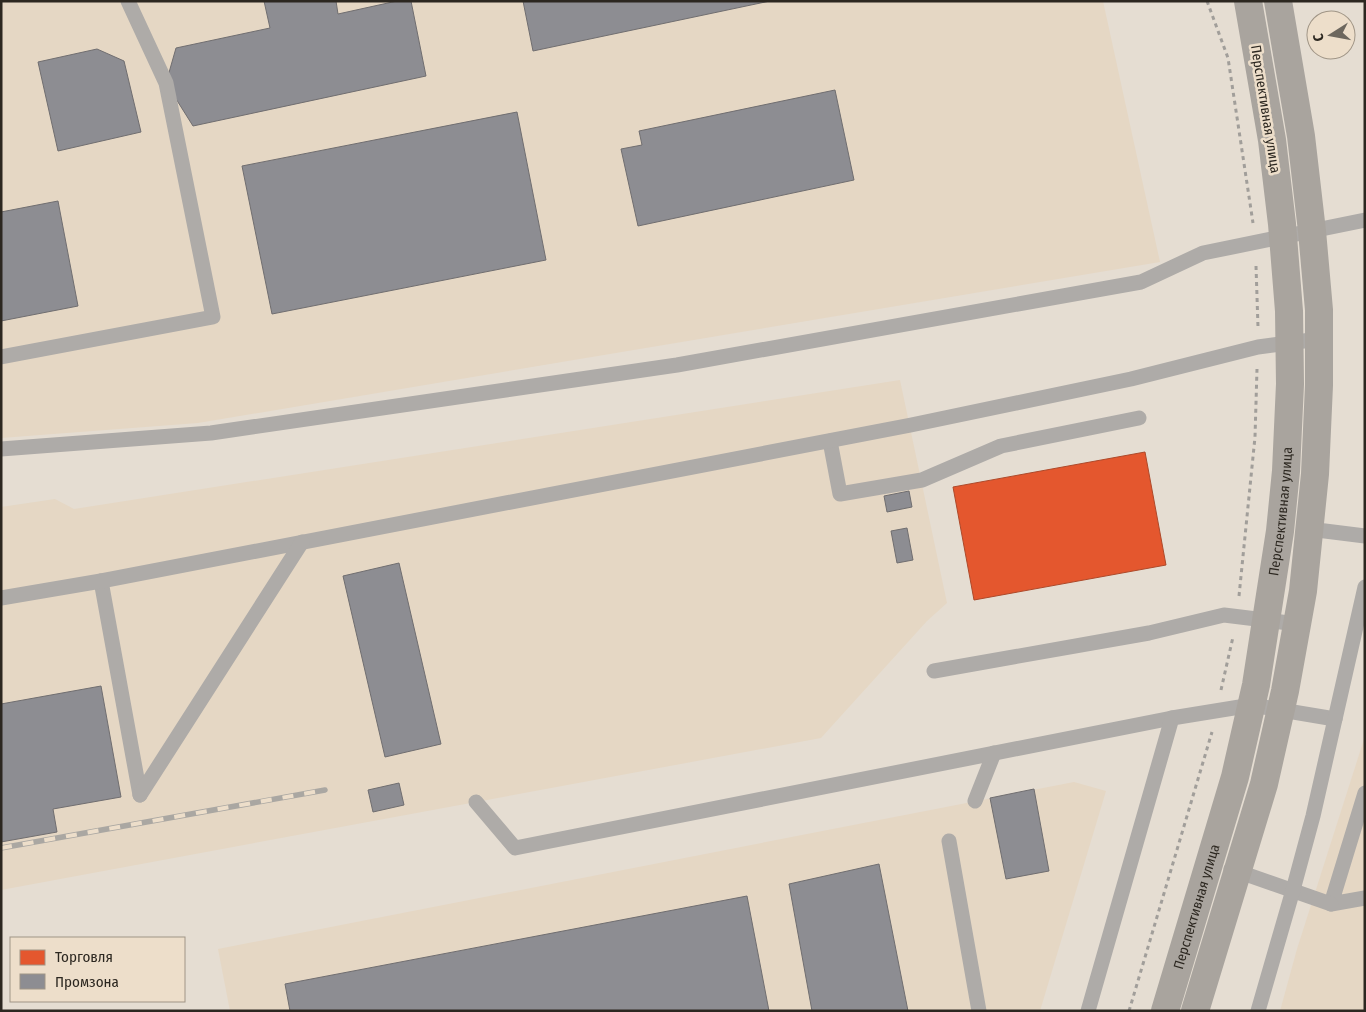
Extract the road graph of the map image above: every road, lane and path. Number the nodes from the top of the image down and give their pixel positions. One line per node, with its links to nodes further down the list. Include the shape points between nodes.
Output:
1 (128, 1): 12 (lane, via 166,82 212,316)
2 (1207, 1): 8 (path, via 1228,58)
3 (1248, 1): 7 (main road, Перспективная улица, via 1272,140)
4 (1278, 1): 6 (main road, Перспективная улица, via 1301,136)
5 (1365, 220): 6 (lane)
6 (1312, 231): 7 (lane); 9 (main road, Перспективная улица)
7 (1283, 236): 8 (lane); 10 (main road, Перспективная улица)
8 (1256, 243): 11 (path); 15 (lane, via 1203,253 1141,282 677,365 211,433)
9 (1318, 339): 10 (lane); 16 (main road, Перспективная улица, via 1315,474)
10 (1290, 342): 11 (lane); 23 (main road, Перспективная улица, via 1286,471)
11 (1258, 346): 14 (lane, via 1131,379); 22 (path, via 1255,437)
12 (1, 357)
13 (1138, 418): 14 (lane, via 1000,446 922,480 840,494)
14 (830, 441): 18 (lane)
15 (1, 448)
16 (1309, 529): 17 (lane); 24 (main road, Перспективная улица)
17 (1365, 536)
18 (302, 542): 19 (lane); 19 (lane, via 140,795)
19 (102, 581): 21 (lane)
20 (1365, 587): 30 (lane)
21 (1, 598)
22 (1237, 617): 23 (lane); 25 (lane, via 1224,615 1149,633); 28 (path)
23 (1266, 620): 24 (lane); 26 (main road, Перспективная улица)
24 (1297, 624): 27 (main road, Перспективная улица)
25 (934, 671)
26 (1252, 705): 27 (lane); 28 (lane); 36 (main road, Перспективная улица)
27 (1281, 710): 30 (lane); 37 (main road, Перспективная улица, via 1264,784)
28 (1217, 711): 29 (lane); 43 (path)
29 (1172, 718): 31 (lane); 42 (lane)
30 (1335, 719): 38 (lane)
31 (994, 753): 33 (lane); 34 (lane, via 515,848)
32 (1365, 793): 40 (lane)
33 (975, 801)
34 (476, 802)
35 (949, 841): 41 (lane)
36 (1210, 862): 37 (lane); 44 (main road, Перспективная улица)
37 (1238, 871): 38 (lane); 45 (main road, Перспективная улица)
38 (1293, 890): 40 (lane); 46 (lane)
39 (1365, 898): 40 (lane)
40 (1331, 904)
41 (979, 1011)
42 (1088, 1011)
43 (1129, 1011)
44 (1165, 1011)
45 (1195, 1011)
46 (1258, 1011)

